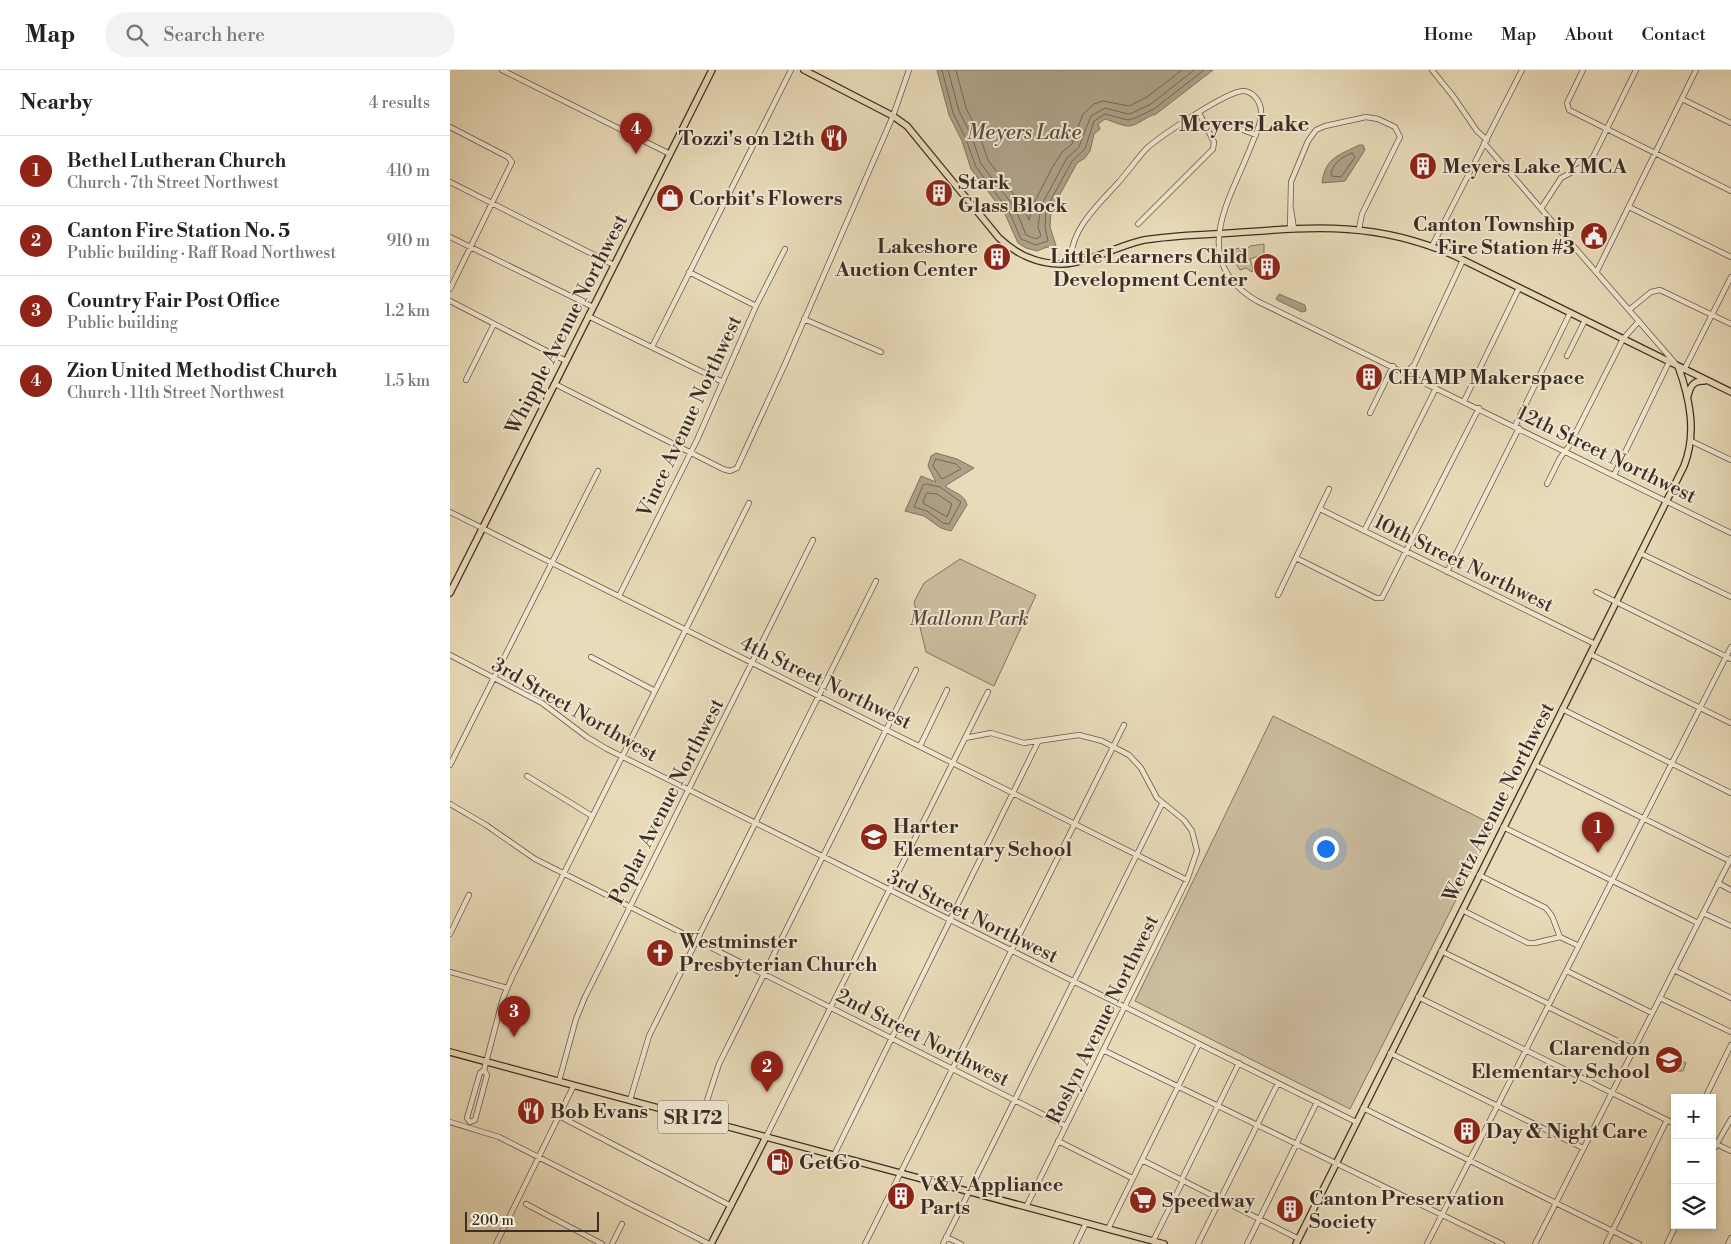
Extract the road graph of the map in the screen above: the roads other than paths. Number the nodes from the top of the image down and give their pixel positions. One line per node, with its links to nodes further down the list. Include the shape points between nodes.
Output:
1 (502, 70): 21 (street)
2 (712, 70): 21 (main road, Whipple Avenue Northwest)
3 (791, 70): 40 (street)
4 (804, 70): 13 (main road)
5 (909, 70): 13 (street)
6 (1432, 70): 19 (street)
7 (1522, 70): 19 (street)
8 (1583, 70): 17 (street, via 1567,107)
9 (1636, 70): 17 (street)
10 (1696, 70): 11 (street)
11 (1682, 99): 14 (street); 20 (street)
12 (1199, 113): 18 (street, via 1236,93 1248,92 1261,109); 27 (street, via 1214,142 1213,149); 37 (street, via 1167,132 1146,150 1103,199 1072,242)
13 (893, 116): 37 (main road, via 922,142 1005,244 1038,260); 51 (street)
14 (1731, 123)
15 (450, 127): 24 (street, via 511,160)
16 (1235, 127): 18 (street)
17 (1607, 130): 20 (street); 25 (street, via 1590,162 1561,178)
18 (1256, 135): 30 (street, via 1223,213)
19 (1486, 141): 25 (street); 32 (street)
20 (1655, 153): 23 (street); 26 (street)
21 (670, 154): 38 (main road, Whipple Avenue Northwest)
22 (450, 182): 24 (street)
23 (1731, 190)
24 (492, 204): 33 (street); 38 (street)
25 (1542, 207): 39 (street)
26 (1628, 207): 35 (street); 39 (street)
27 (1138, 224)
28 (1292, 229): 29 (main road); 29 (street, via 1291,182 1312,134 1325,126 1366,117 1395,127 1400,138 1362,214); 30 (main road)
29 (1359, 229): 32 (main road)
30 (1219, 234): 37 (main road, via 1141,241); 62 (street, 12th Street Northwest, via 1225,268 1246,294)
31 (450, 237): 33 (street)
32 (1432, 246): 36 (main road)
33 (471, 247): 43 (street); 46 (street)
34 (785, 249): 45 (street, Vince Avenue Northwest)
35 (1731, 257)
36 (1463, 260): 42 (main road); 64 (street, via 1414,365)
37 (1071, 263)
38 (614, 265): 46 (main road, Whipple Avenue Northwest)
39 (1596, 271): 47 (street)
40 (689, 272): 45 (street); 57 (street)
41 (1731, 277): 49 (street)
42 (1519, 288): 48 (main road); 72 (street)
43 (450, 290)
44 (450, 301): 54 (street)
45 (756, 306): 66 (street, Vince Avenue Northwest)
46 (593, 307): 50 (main road, Whipple Avenue Northwest)
47 (1629, 310): 49 (street, via 1651,292 1660,290); 53 (street)
48 (1570, 313): 52 (main road); 75 (street)
49 (1712, 315): 55 (street); 63 (street)
50 (588, 316): 57 (street); 60 (main road, Whipple Avenue Northwest)
51 (804, 320): 58 (street); 78 (street, via 747,451 735,470 723,469)
52 (1585, 320): 56 (main road); 59 (street)
53 (1639, 320): 56 (street); 63 (street)
54 (494, 324): 60 (street); 65 (street)
55 (1731, 324)
56 (1623, 339): 61 (main road); 77 (street)
57 (652, 347): 66 (street)
58 (881, 352)
59 (1566, 356)
60 (566, 361): 68 (main road, Whipple Avenue Northwest)
61 (1669, 362): 63 (main road); 81 (street)
62 (1393, 366): 64 (street, 12th Street Northwest); 74 (street)
63 (1681, 368): 67 (main road); 71 (main road, Wertz Avenue Northwest)
64 (1405, 373): 69 (street, 12th Street Northwest)
65 (466, 380)
66 (723, 382): 78 (street, Vince Avenue Northwest)
67 (1709, 382): 70 (main road); 71 (main road, via 1696,382)
68 (555, 384): 78 (street); 88 (main road, Whipple Avenue Northwest)
69 (1436, 388): 72 (street, 12th Street Northwest); 89 (street)
70 (1731, 392)
71 (1688, 398): 76 (main road, Wertz Avenue Northwest)
72 (1464, 401): 73 (street, 12th Street Northwest)
73 (1479, 408): 75 (street, 12th Street Northwest); 92 (street)
74 (1370, 413)
75 (1517, 427): 77 (street, 12th Street Northwest); 96 (street)
76 (1691, 440): 79 (street); 84 (main road, Wertz Avenue Northwest, via 1687,460)
77 (1565, 451): 81 (street, 12th Street Northwest); 82 (street)
78 (691, 453): 102 (street, Vince Avenue Northwest)
79 (1731, 460)
80 (598, 471): 95 (street)
81 (1614, 475): 84 (street, 12th Street Northwest)
82 (1547, 484)
83 (1329, 489): 86 (street)
84 (1667, 501): 90 (street, 12th Street Northwest); 93 (main road, Wertz Avenue Northwest)
85 (749, 503): 105 (street)
86 (1320, 509): 89 (street, 10th Street Northwest); 94 (street)
87 (450, 512): 88 (street, 4th Street Northwest)
88 (483, 527): 95 (street, 4th Street Northwest); 98 (main road, Whipple Avenue Northwest)
89 (1364, 531): 92 (street, 10th Street Northwest)
90 (1731, 533)
91 (813, 540): 112 (street, Poplar Avenue Northwest)
92 (1407, 552): 94 (street, via 1381,599); 96 (street, 10th Street Northwest)
93 (1640, 553): 103 (street); 104 (main road, Wertz Avenue Northwest)
94 (1296, 558): 101 (street)
95 (552, 562): 102 (street, 4th Street Northwest); 114 (street)
96 (1447, 572): 106 (street, 10th Street Northwest)
97 (876, 582): 118 (street)
98 (452, 585): 100 (main road, Whipple Avenue Northwest)
99 (1596, 592): 104 (street)
100 (450, 593)
101 (1278, 595)
102 (619, 596): 105 (street, 4th Street Northwest)
103 (1731, 597)
104 (1616, 602): 106 (main road, Wertz Avenue Northwest); 111 (street)
105 (686, 629): 112 (street, 4th Street Northwest); 116 (street)
106 (1595, 644): 108 (main road, Wertz Avenue Northwest)
107 (1731, 648): 111 (street)
108 (1590, 654): 119 (street); 120 (main road, Wertz Avenue Northwest)
109 (450, 655): 114 (street, 3rd Street Northwest)
110 (591, 658): 116 (street)
111 (1729, 658): 119 (street)
112 (753, 662): 118 (street, 4th Street Northwest); 134 (street, Poplar Avenue Northwest)
113 (916, 670): 123 (street)
114 (494, 677): 128 (street, 3rd Street Northwest, via 542,703 587,737); 130 (street)
115 (947, 690): 126 (street)
116 (654, 691): 128 (street)
117 (988, 692): 124 (street)
118 (819, 695): 123 (street, 4th Street Northwest); 142 (street)
119 (1700, 708): 121 (street); 131 (street)
120 (1562, 710): 131 (street); 132 (main road, Wertz Avenue Northwest)
121 (1731, 724)
122 (1124, 725): 127 (street)
123 (886, 728): 126 (street, 4th Street Northwest); 145 (street)
124 (965, 738): 125 (street, via 991,733 1016,741); 129 (street)
125 (1038, 742): 127 (street, via 1079,735); 135 (street)
126 (920, 746): 129 (street, 4th Street Northwest)
127 (1113, 746): 138 (street, via 1137,763); 141 (street)
128 (622, 757): 134 (street, 3rd Street Northwest); 139 (street)
129 (953, 762): 135 (street, 4th Street Northwest); 153 (street)
130 (450, 764)
131 (1672, 764): 136 (street); 140 (street)
132 (1534, 765): 140 (street); 143 (main road, Wertz Avenue Northwest)
133 (527, 776): 139 (street)
134 (688, 790): 142 (street, 3rd Street Northwest); 155 (street, Poplar Avenue Northwest)
135 (1013, 793): 141 (street, 4th Street Northwest); 158 (street)
136 (1731, 793)
137 (450, 804): 147 (street, 2nd Street Northwest)
138 (1162, 804): 144 (street); 149 (street, Roslyn Avenue Northwest, via 1189,825 1197,843 1196,858)
139 (592, 816): 147 (street)
140 (1644, 819): 146 (street); 150 (street)
141 (1074, 823): 144 (street, 4th Street Northwest); 166 (street)
142 (755, 824): 145 (street, 3rd Street Northwest); 163 (street)
143 (1503, 827): 148 (main road, Wertz Avenue Northwest); 150 (street)
144 (1136, 854): 149 (street, 4th Street Northwest); 171 (street)
145 (822, 857): 153 (street, 3rd Street Northwest); 170 (street)
146 (1730, 860): 151 (street)
147 (563, 874): 155 (street, 2nd Street Northwest); 172 (street)
148 (1479, 875): 156 (main road, Wertz Avenue Northwest); 162 (street, via 1546,908)
149 (1187, 880): 177 (street, Roslyn Avenue Northwest)
150 (1612, 880): 159 (street); 164 (street)
151 (1718, 883): 152 (street); 157 (street)
152 (1731, 890)
153 (889, 891): 158 (street, 3rd Street Northwest); 178 (street)
154 (469, 895): 161 (street)
155 (630, 907): 163 (street, 2nd Street Northwest); 192 (street, Poplar Avenue Northwest, via 580,1009)
156 (1462, 910): 162 (street, via 1528,943); 165 (main road, Wertz Avenue Northwest)
157 (1703, 913): 159 (street); 160 (street)
158 (950, 921): 166 (street, 3rd Street Northwest); 181 (street)
159 (1698, 923): 167 (street)
160 (1731, 926)
161 (450, 934)
162 (1560, 937): 164 (street)
163 (697, 941): 170 (street, 2nd Street Northwest); 198 (street, via 650,1036)
164 (1579, 946): 168 (street)
165 (1441, 950): 173 (main road, Wertz Avenue Northwest); 176 (street)
166 (1011, 951): 171 (street, 3rd Street Northwest); 191 (street)
167 (1674, 970): 174 (street); 175 (street)
168 (1566, 971): 176 (street); 179 (street)
169 (450, 972): 172 (street)
170 (763, 974): 178 (street, 2nd Street Northwest); 205 (street, via 714,1076)
171 (1073, 982): 177 (street, 3rd Street Northwest); 199 (street)
172 (507, 988): 189 (street)
173 (1418, 997): 186 (street); 188 (main road, Wertz Avenue Northwest)
174 (1660, 998): 179 (street); 180 (street)
175 (1731, 998)
176 (1549, 1006): 185 (street); 186 (street)
177 (1125, 1007): 182 (street, 3rd Street Northwest); 184 (street, Roslyn Avenue Northwest)
178 (831, 1008): 181 (street, 2nd Street Northwest); 214 (street)
179 (1652, 1013): 185 (street)
180 (1731, 1032)
181 (891, 1039): 191 (street, 2nd Street Northwest); 221 (street)
182 (1199, 1044): 190 (street, 3rd Street Northwest); 195 (street)
183 (1731, 1045): 197 (street)
184 (1103, 1050): 195 (street); 212 (street, Roslyn Avenue Northwest)
185 (1634, 1050): 196 (street)
186 (1526, 1051): 196 (street); 202 (street)
187 (450, 1052): 189 (main road, SR 172)
188 (1390, 1053): 202 (street); 203 (main road, Wertz Avenue Northwest)
189 (487, 1062): 192 (main road, SR 172); 211 (street, via 480,1073 467,1118)
190 (1239, 1063): 193 (street, 3rd Street Northwest); 201 (street)
191 (952, 1069): 199 (street, 2nd Street Northwest); 226 (street)
192 (559, 1081): 194 (main road, SR 172)
193 (1278, 1083): 200 (street, 3rd Street Northwest); 213 (street)
194 (574, 1085): 198 (main road, SR 172); 204 (street)
195 (1178, 1087): 201 (street); 223 (street)
196 (1612, 1093): 206 (street); 219 (street)
197 (1707, 1094)
198 (630, 1100): 205 (main road, SR 172)
199 (1014, 1100): 212 (street, 2nd Street Northwest); 229 (street)
200 (1316, 1102): 209 (street, 3rd Street Northwest); 218 (street)
201 (1218, 1106): 213 (street); 228 (street)
202 (1498, 1106): 219 (street); 224 (street)
203 (1363, 1108): 209 (main road, Wertz Avenue Northwest); 224 (street)
204 (560, 1117): 222 (street); 233 (street)
205 (701, 1119): 214 (main road, SR 172)
206 (1667, 1120): 210 (street); 241 (street)
207 (1731, 1120): 215 (street)
208 (450, 1122): 211 (street)
209 (1356, 1122): 225 (main road, Wertz Avenue Northwest)
210 (1671, 1122)
211 (470, 1124): 222 (street)
212 (1066, 1126): 216 (street, Roslyn Avenue Northwest)
213 (1257, 1126): 218 (street); 230 (street)
214 (766, 1137): 221 (main road, SR 172); 233 (main road)
215 (1716, 1140)
216 (1058, 1142): 227 (street); 234 (street, Roslyn Avenue Northwest)
217 (1716, 1144): 220 (street)
218 (1296, 1145): 225 (street); 236 (street)
219 (1583, 1148): 231 (street)
220 (1731, 1151)
221 (834, 1155): 226 (main road, SR 172)
222 (540, 1159): 246 (street); 249 (street)
223 (1142, 1160): 227 (street); 228 (street)
224 (1470, 1160): 231 (street); 235 (street)
225 (1336, 1164): 235 (street); 244 (main road, Wertz Avenue Northwest)
226 (900, 1173): 229 (main road, SR 172); 250 (street)
227 (1132, 1178): 239 (street)
228 (1182, 1180): 230 (street); 245 (street)
229 (969, 1191): 234 (main road, SR 172); 242 (street)
230 (1220, 1200): 236 (street); 255 (street)
231 (1556, 1203): 241 (street); 259 (street)
232 (526, 1204): 247 (street)
233 (731, 1206): 249 (main road)
234 (1026, 1206): 237 (main road, SR 172)
235 (1442, 1215): 257 (street); 258 (street)
236 (1259, 1219): 244 (street); 256 (street)
237 (1086, 1223): 239 (main road, SR 172); 253 (street)
238 (622, 1224): 248 (street)
239 (1108, 1229): 245 (main road, SR 172)
240 (1674, 1229): 262 (street)
241 (1612, 1231): 260 (street); 261 (street)
242 (946, 1237): 251 (street); 252 (street)
243 (1731, 1238): 263 (street)
244 (1298, 1241)
245 (1148, 1242): 254 (main road, SR 172)
246 (496, 1244)
247 (602, 1244)
248 (612, 1244)
249 (710, 1244)
250 (865, 1244)
251 (943, 1244)
252 (961, 1244)
253 (1076, 1244)
254 (1164, 1244)
255 (1198, 1244)
256 (1247, 1244)
257 (1427, 1244)
258 (1502, 1244)
259 (1535, 1244)
260 (1606, 1244)
261 (1639, 1244)
262 (1667, 1244)
263 (1728, 1244)

